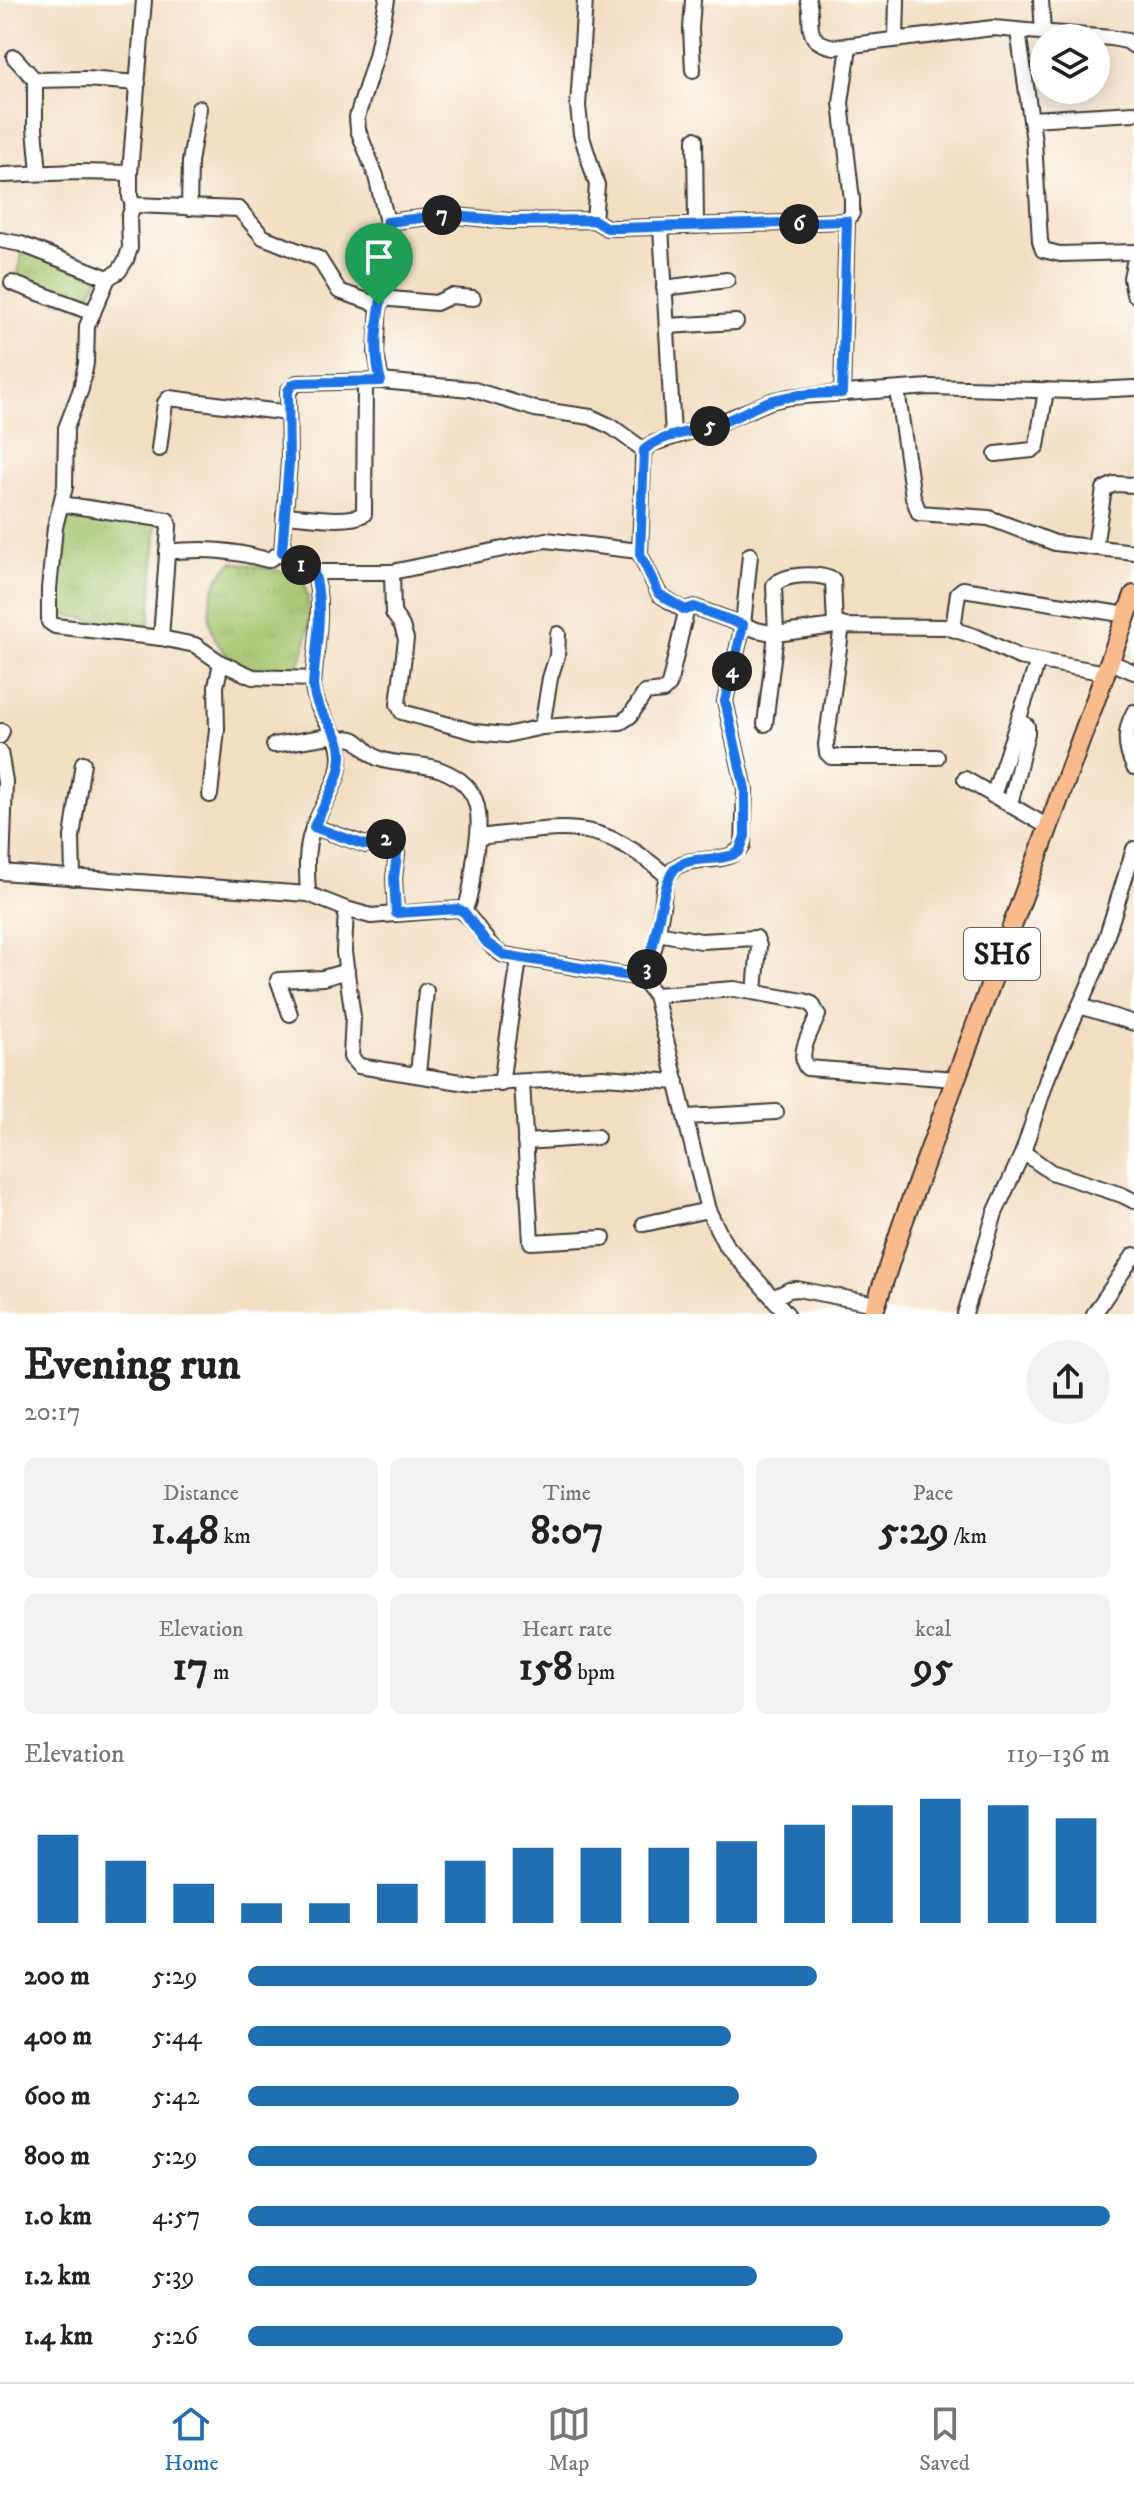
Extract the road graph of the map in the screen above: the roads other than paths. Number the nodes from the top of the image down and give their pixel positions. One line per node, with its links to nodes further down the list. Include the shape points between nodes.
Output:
1 (144, 0): 18 (street)
2 (387, 0): 30 (street, via 357,124)
3 (585, 0): 28 (street, via 578,106 597,185)
4 (693, 0): 16 (street)
5 (808, 0): 14 (street, via 813,38 822,45)
6 (897, 0): 11 (street)
7 (1041, 0): 8 (street)
8 (1042, 24)
9 (1018, 31): 10 (street); 11 (street, via 971,29); 21 (street)
10 (1030, 32)
11 (896, 38): 14 (street)
12 (1110, 38): 13 (street)
13 (1134, 46)
14 (849, 47): 29 (street, via 841,103 852,200)
15 (14, 57): 17 (street)
16 (693, 70)
17 (35, 80): 18 (street); 23 (street)
18 (138, 83): 24 (street)
19 (199, 108): 27 (street)
20 (1134, 113): 21 (street)
21 (1031, 119): 34 (street, via 1043,250)
22 (695, 139): 31 (street)
23 (39, 173): 24 (street); 25 (street)
24 (130, 173): 26 (street)
25 (3, 175)
26 (133, 205): 27 (street); 36 (street, via 129,253)
27 (189, 208): 42 (street, via 239,209 263,237 319,259 339,291)
28 (594, 220): 30 (street, via 446,215); 32 (street, via 607,228)
29 (847, 221): 31 (street); 50 (street)
30 (387, 222): 42 (street)
31 (696, 226): 32 (street)
32 (661, 227): 39 (street)
33 (0, 240): 36 (street)
34 (1134, 252)
35 (1134, 263): 40 (street)
36 (108, 278): 43 (street)
37 (727, 280): 39 (street)
38 (12, 283): 43 (street)
39 (664, 288): 45 (street)
40 (1134, 294)
41 (473, 298): 42 (street)
42 (380, 301): 46 (street)
43 (93, 313): 57 (street, via 86,331 81,389 66,428)
44 (736, 322): 45 (street)
45 (667, 326): 52 (street)
46 (373, 382): 51 (street, via 292,385); 54 (street, via 471,389 527,407 591,417); 58 (street, via 364,514 343,519)
47 (1134, 388): 49 (street)
48 (897, 390): 49 (street); 50 (street); 59 (street, via 919,513 989,518 1040,539)
49 (1046, 390): 55 (street, via 1037,446)
50 (842, 393): 52 (street, via 780,399)
51 (288, 413): 53 (street, via 169,398); 58 (street)
52 (673, 435): 54 (street)
53 (159, 449)
54 (644, 450): 60 (street)
55 (996, 454)
56 (1134, 485): 59 (street, via 1104,489)
57 (61, 504): 61 (street, via 167,520); 75 (street, via 49,622)
58 (284, 515): 62 (street)
59 (1095, 547): 63 (street)
60 (639, 551): 66 (street, via 546,540); 68 (street, via 654,587)
61 (167, 552): 62 (street, via 211,548 268,560); 75 (street)
62 (282, 552): 65 (street)
63 (1134, 552)
64 (750, 555): 70 (street)
65 (314, 572): 66 (street); 80 (street, via 319,602)
66 (392, 572): 84 (street, via 393,613 406,639 398,704 402,712 485,734)
67 (1134, 595): 69 (main road, SH6)
68 (685, 610): 70 (street, via 694,607); 84 (street, via 667,689 645,693 621,722)
69 (1127, 615): 72 (street, via 963,589); 78 (main road, SH6)
70 (743, 625): 74 (street); 100 (street, via 725,701 745,789 743,845 723,859 680,864)
71 (838, 626): 72 (street); 74 (street); 74 (street, via 833,580 784,578 774,585); 88 (street, via 827,753)
72 (953, 629): 76 (street)
73 (558, 634): 84 (street)
74 (776, 634): 83 (street)
75 (161, 638): 77 (street, via 195,645)
76 (1038, 661): 78 (street); 82 (street)
77 (221, 663): 80 (street, via 253,677); 92 (street)
78 (1108, 667): 79 (street); 96 (main road, SH6)
79 (1134, 672)
80 (313, 679): 85 (street, via 316,705)
81 (1134, 712): 90 (street, via 1126,738)
82 (1019, 720): 93 (street); 94 (street, via 1027,733)
83 (765, 724)
84 (542, 727)
85 (337, 738): 86 (street); 95 (street, via 337,774); 97 (street, via 351,737 378,759 431,767 462,782 478,804)
86 (274, 745)
87 (0, 752): 99 (street, via 5,781)
88 (937, 757)
89 (83, 763): 101 (street, via 72,837)
90 (1134, 767)
91 (965, 779): 93 (street)
92 (210, 795)
93 (993, 796): 94 (street)
94 (1010, 805): 96 (street)
95 (314, 827): 102 (street, via 308,848); 105 (street, via 366,845 385,839 395,844)
96 (1050, 828): 117 (main road, SH6)
97 (478, 837): 100 (street, via 571,828 595,831 631,847); 104 (street)
98 (1134, 849): 113 (street)
99 (1, 872): 101 (street)
100 (667, 876): 106 (street)
101 (73, 878): 102 (street)
102 (308, 894): 103 (street)
103 (346, 909): 105 (street, via 371,916); 108 (street)
104 (464, 912): 105 (street, via 447,908); 107 (street, via 493,949)
105 (396, 913)
106 (658, 933): 109 (street); 111 (street, via 701,941 756,938)
107 (519, 959): 109 (street); 120 (street)
108 (347, 971): 114 (street, via 278,980); 116 (street, via 353,1063)
109 (641, 978): 112 (street)
110 (426, 991): 116 (street)
111 (755, 991): 112 (street); 117 (street, via 804,1001 816,1009 802,1055 807,1068)
112 (655, 995): 119 (street)
113 (1080, 1006): 115 (street); 125 (street, via 1048,1076)
114 (290, 1014)
115 (1134, 1023)
116 (418, 1074): 120 (street)
117 (956, 1079): 132 (main road, SH6)
118 (522, 1082): 119 (street, via 603,1077); 120 (street); 124 (street)
119 (677, 1082): 122 (street)
120 (501, 1084)
121 (776, 1112): 122 (street)
122 (686, 1117): 127 (street)
123 (597, 1137): 124 (street)
124 (525, 1142): 129 (street, via 531,1242)
125 (1023, 1152): 126 (street, via 1051,1172); 133 (street, via 995,1213)
126 (1134, 1201)
127 (708, 1210): 128 (street); 131 (street, via 725,1244)
128 (644, 1224)
129 (603, 1238)
130 (1134, 1255): 135 (street)
131 (773, 1298): 132 (street, via 797,1289); 134 (street)
132 (874, 1309)
133 (972, 1312)
134 (787, 1314)
135 (1094, 1314)

